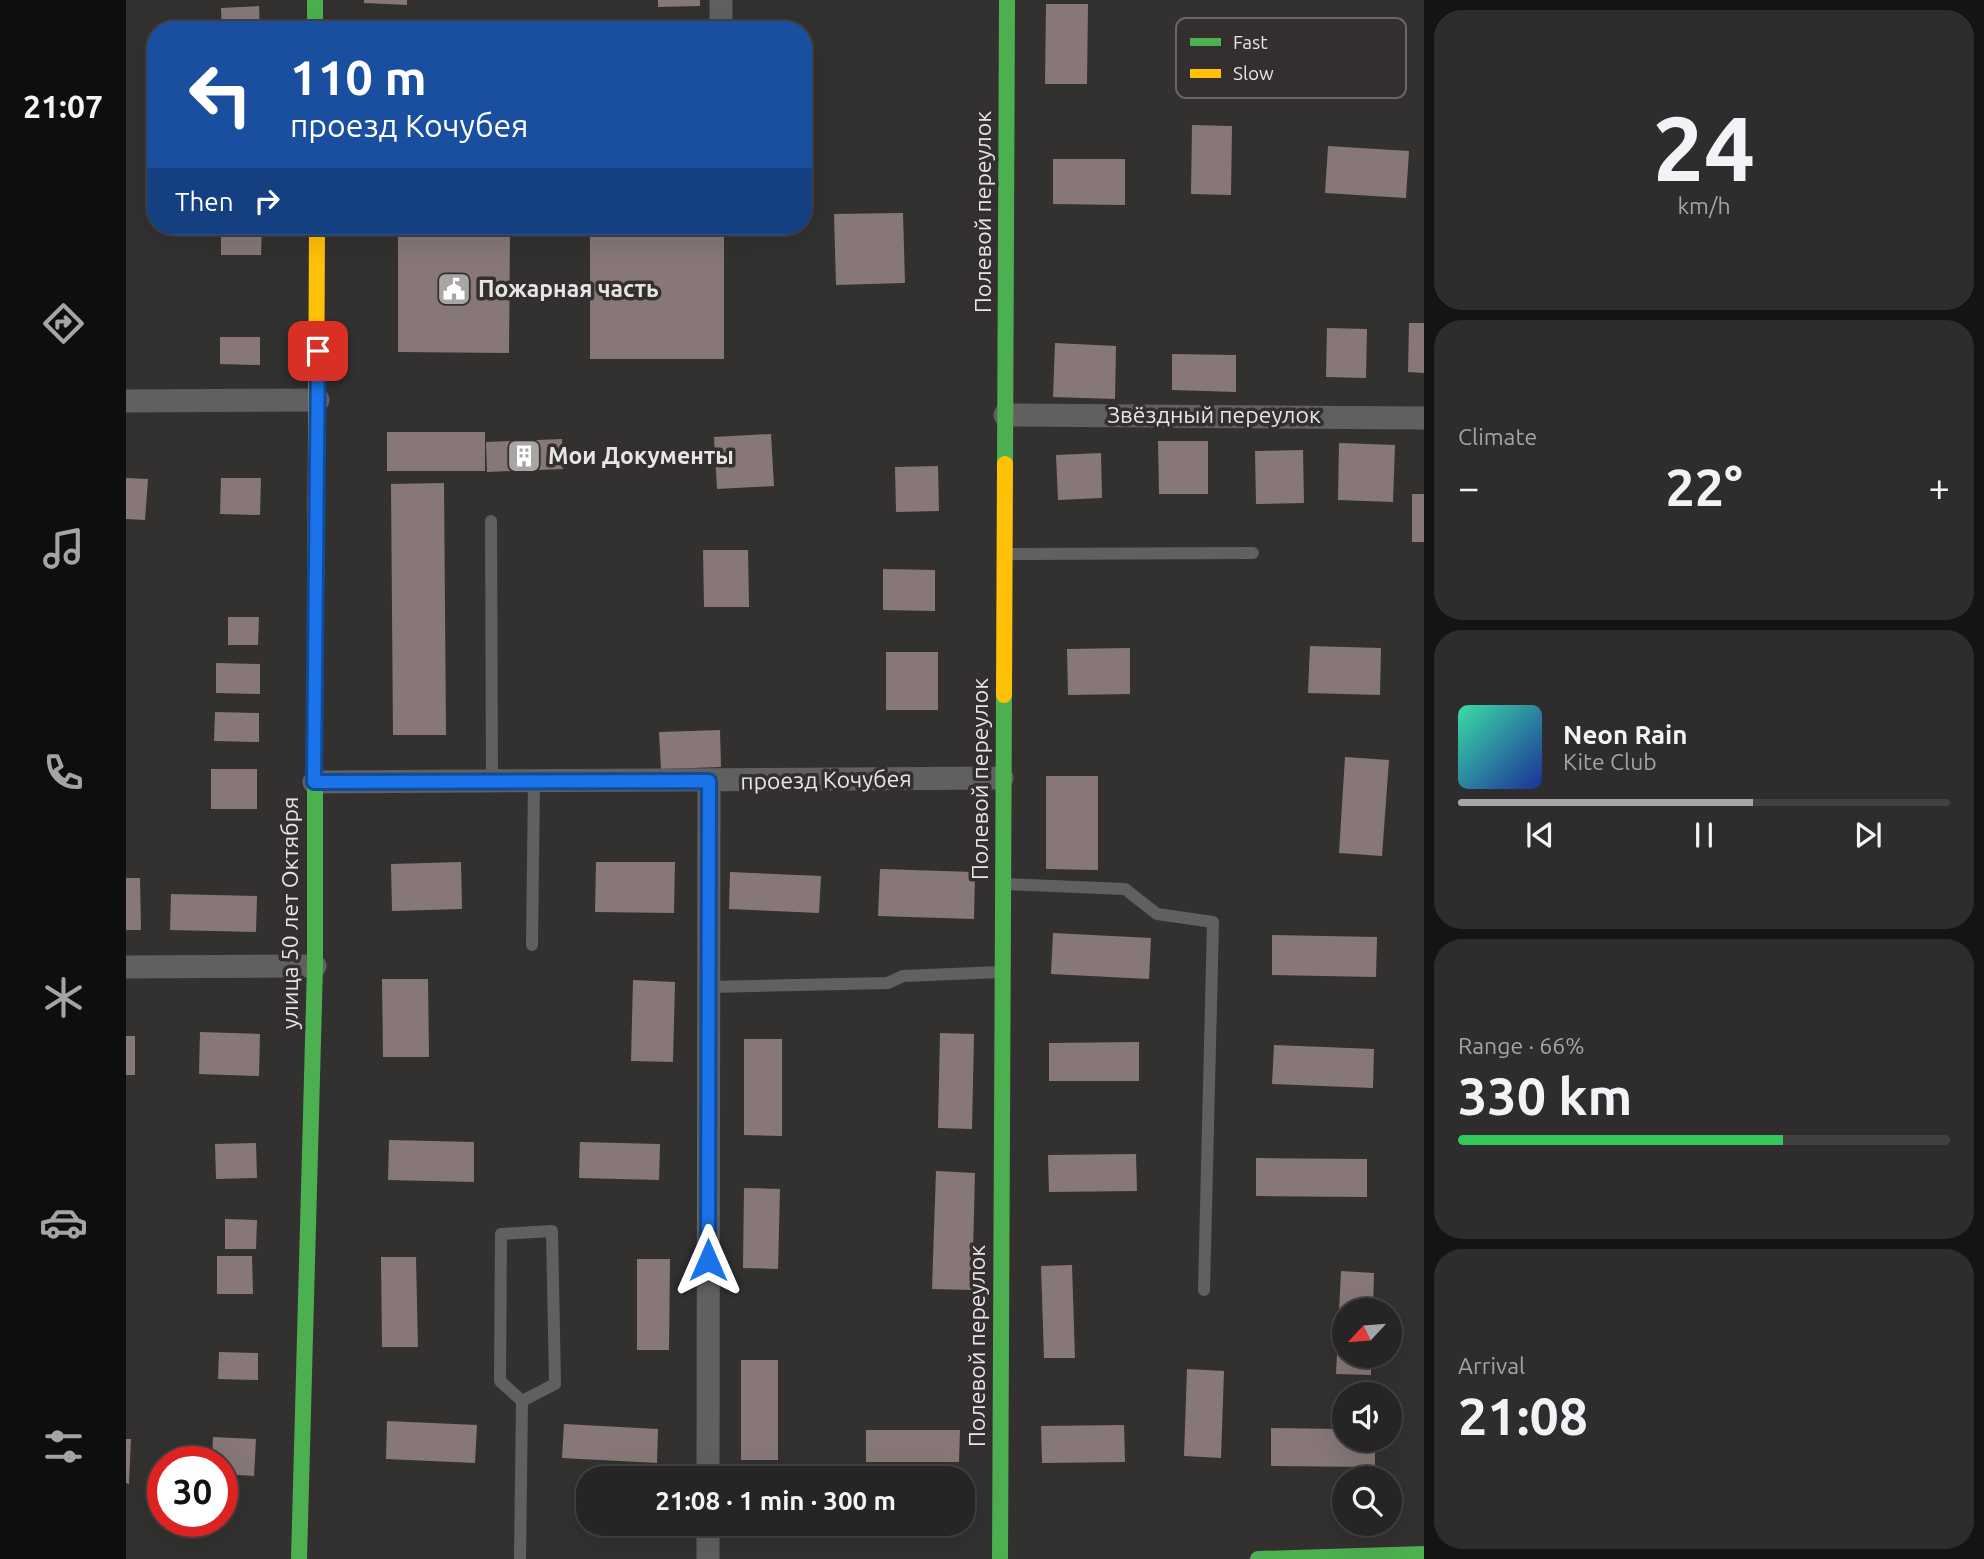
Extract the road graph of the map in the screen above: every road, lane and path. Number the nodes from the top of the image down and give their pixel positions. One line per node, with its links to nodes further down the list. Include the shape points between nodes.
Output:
1 (315, 0): 4 (street)
2 (721, 0): 5 (street)
3 (1007, 0): 9 (street, Полевой переулок)
4 (315, 21)
5 (721, 21)
6 (317, 235): 7 (street, улица 50 лет Октября)
7 (318, 400): 8 (street); 18 (street, улица 50 лет Октября)
8 (126, 401)
9 (1005, 415): 10 (street, Звёздный переулок); 13 (street, Полевой переулок)
10 (1424, 418)
11 (491, 521): 15 (lane)
12 (1253, 553): 13 (lane)
13 (1004, 554): 14 (street, Полевой переулок)
14 (1002, 778): 17 (street, проезд Кочубея); 19 (street, Полевой переулок)
15 (492, 781): 16 (street, проезд Кочубея); 18 (street, проезд Кочубея)
16 (534, 781): 17 (street, проезд Кочубея); 20 (lane)
17 (709, 781): 24 (street)
18 (314, 782): 21 (street, улица 50 лет Октября)
19 (1002, 883): 23 (street, Полевой переулок); 25 (lane, via 1125,889 1157,914 1213,922)
20 (532, 945)
21 (314, 966): 22 (street); 30 (street, улица 50 лет Октября)
22 (126, 967)
23 (1002, 972): 24 (lane, via 903,976 888,983); 33 (street, Полевой переулок)
24 (709, 987): 27 (street)
25 (1204, 1290)
26 (522, 1401): 26 (lane, via 500,1381 500,1234 552,1231 555,1384); 31 (lane)
27 (708, 1466)
28 (708, 1536): 32 (street)
29 (1424, 1554): 34 (street)
30 (299, 1559)
31 (520, 1559)
32 (708, 1559)
33 (1000, 1559)
34 (1258, 1559)

